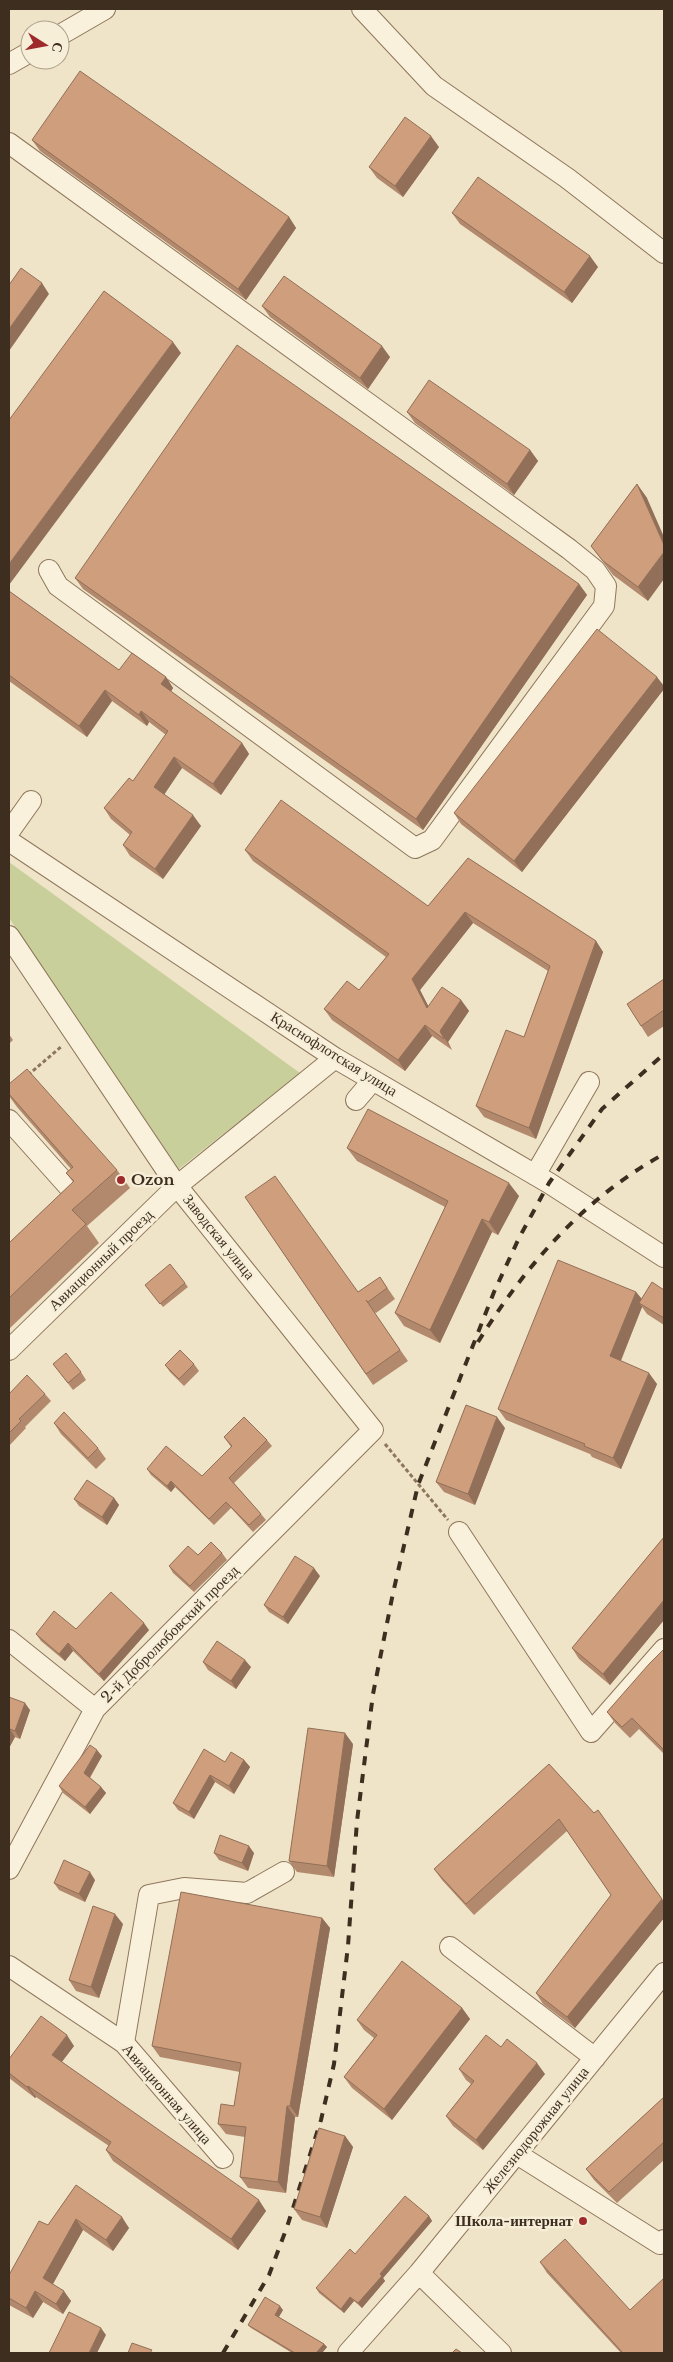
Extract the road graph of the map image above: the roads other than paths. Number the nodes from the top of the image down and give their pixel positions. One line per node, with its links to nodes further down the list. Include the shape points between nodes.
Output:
1 (105, 9): 3 (street)
2 (362, 9): 7 (street, via 434,86 567,178)
3 (70, 29)
4 (20, 58): 5 (street)
5 (9, 64)
6 (9, 143): 8 (street, via 569,549 595,570 606,586 604,606 432,840 415,848 58,586)
7 (664, 253)
8 (49, 570)
9 (31, 801): 10 (street)
10 (9, 832)
11 (9, 841): 13 (street, Краснофлотская улица)
12 (9, 936): 20 (street, Заводская улица)
13 (335, 1058): 14 (street, Краснофлотская улица); 20 (street, Авиационный проезд)
14 (372, 1080): 16 (street); 18 (street, Краснофлотская улица)
15 (589, 1082): 18 (street)
16 (356, 1100)
17 (9, 1120): 19 (street)
18 (535, 1175): 21 (street, Краснофлотская улица)
19 (68, 1186)
20 (178, 1186): 22 (street, Авиационный проезд); 23 (street, Заводская улица)
21 (664, 1257)
22 (9, 1350)
23 (373, 1430): 27 (street, 2-й Добролюбовский проезд)
24 (459, 1532): 26 (street, via 500,1589 589,1734)
25 (9, 1640): 27 (street)
26 (664, 1649)
27 (95, 1709): 28 (street, 2-й Добролюбовский проезд)
28 (9, 1868)
29 (284, 1872): 33 (street, via 247,1892 184,1888 149,1895)
30 (450, 1947): 34 (street)
31 (9, 1966): 33 (street, Авиационная улица)
32 (664, 1973): 34 (street, Железнодорожная улица)
33 (124, 2043): 36 (street, Авиационная улица)
34 (595, 2058): 35 (street, Железнодорожная улица)
35 (517, 2154): 37 (street, via 660,2244); 38 (street, Железнодорожная улица)
36 (223, 2158)
37 (664, 2240)
38 (419, 2273): 39 (street, Железнодорожная улица); 40 (street)
39 (348, 2353)
40 (501, 2353)

